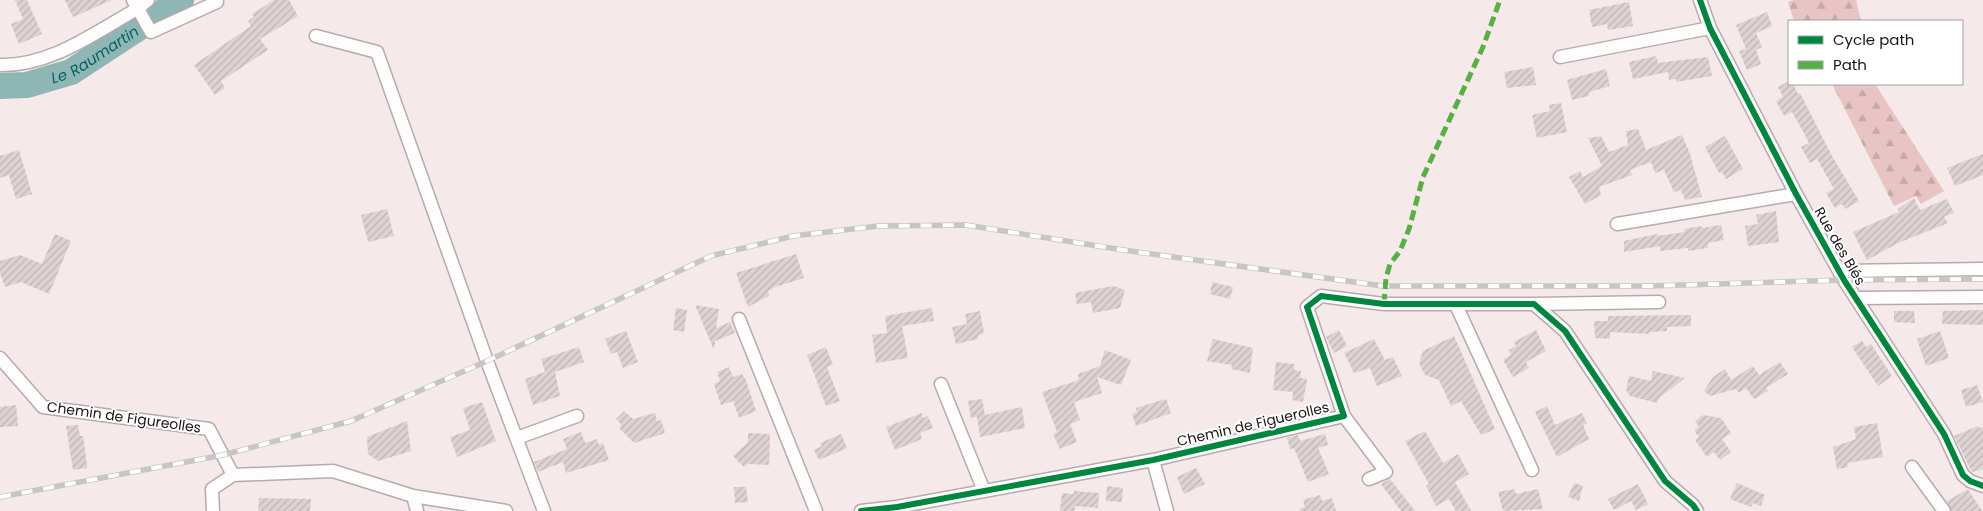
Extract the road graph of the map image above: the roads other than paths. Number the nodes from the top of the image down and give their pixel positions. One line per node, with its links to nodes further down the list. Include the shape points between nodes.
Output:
1 (148, 0): 4 (street)
2 (1700, 0): 5 (street, Rue des Blés)
3 (217, 2): 4 (street, via 151,32)
4 (135, 4): 8 (street, via 51,57)
5 (1710, 28): 7 (street); 9 (street, Rue des Blés)
6 (316, 36): 23 (street, via 377,52)
7 (1560, 58)
8 (0, 65)
9 (1796, 194): 10 (street); 12 (street, Rue des Blés)
10 (1617, 224)
11 (1983, 269): 12 (street, Rue des Blés)
12 (1839, 271): 14 (street, Rue des Blés)
13 (1983, 297): 14 (street, Rue des Blés)
14 (1856, 298): 29 (street, Rue des Blés, via 1944,434 1963,475)
15 (1659, 302): 16 (street, Chemin de Figuerolles)
16 (1534, 304): 17 (street, Chemin de Figuerolles); 40 (street, via 1565,331 1665,481)
17 (1456, 305): 22 (street, Chemin de Figuerolles, via 1380,304 1321,296 1307,307); 26 (street)
18 (739, 319): 37 (street)
19 (1, 361): 27 (street, Chemin de Figureolles, via 43,407 209,429)
20 (941, 384): 30 (street)
21 (577, 416): 23 (street)
22 (1344, 416): 24 (street, Chemin de Figuerolles); 28 (street, via 1386,472)
23 (517, 438): 36 (street)
24 (1153, 460): 30 (street, Chemin de Figuerolles); 39 (street)
25 (1912, 467): 41 (street)
26 (1532, 470)
27 (233, 475): 31 (street, via 333,471); 33 (street, via 212,488)
28 (1368, 479)
29 (1983, 486)
30 (984, 491): 32 (street, Chemin de Figuerolles)
31 (413, 496): 34 (street); 35 (street)
32 (897, 509): 38 (street, Chemin de Figuerolles)
33 (213, 511)
34 (418, 511)
35 (506, 511)
36 (544, 511)
37 (816, 511)
38 (861, 511)
39 (1167, 511)
40 (1697, 511)
41 (1944, 511)

